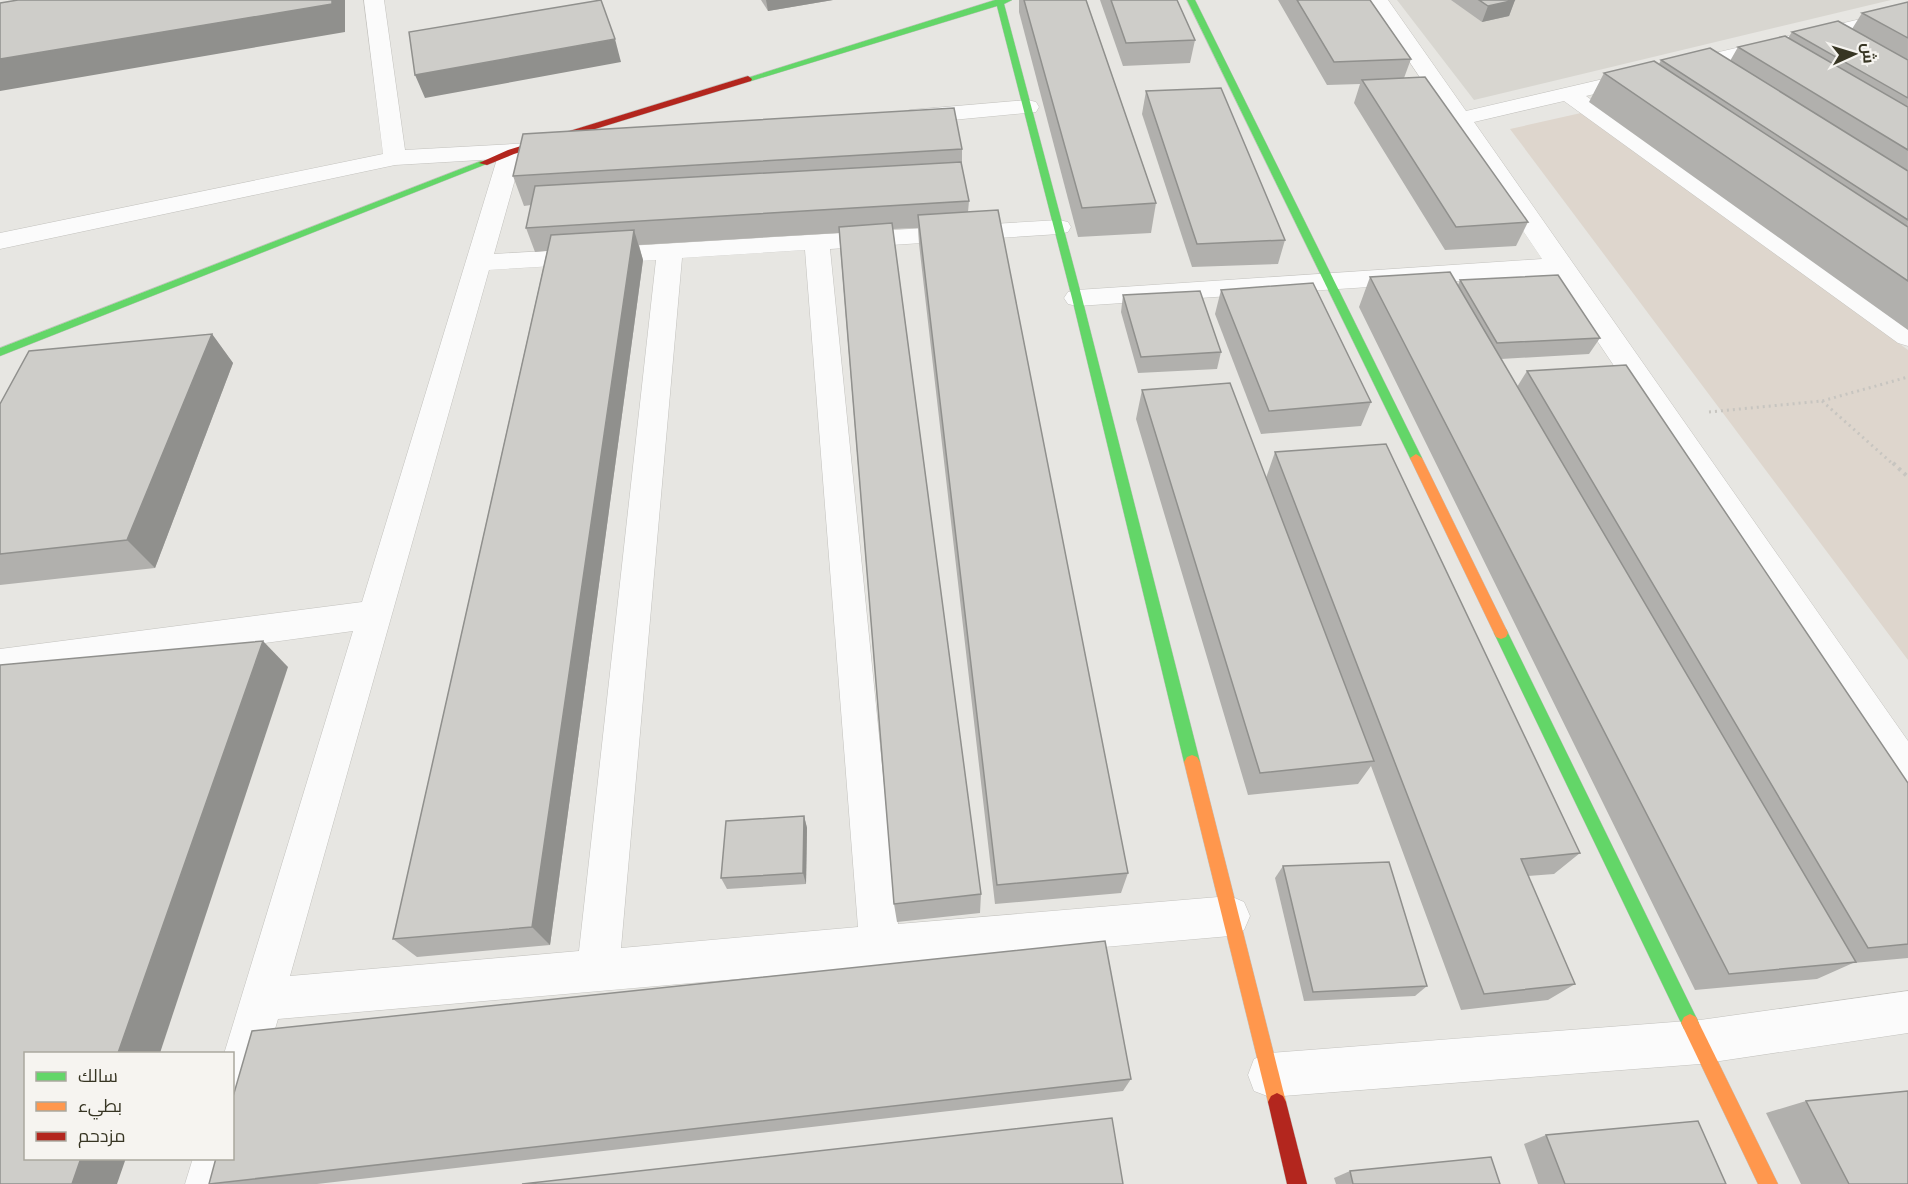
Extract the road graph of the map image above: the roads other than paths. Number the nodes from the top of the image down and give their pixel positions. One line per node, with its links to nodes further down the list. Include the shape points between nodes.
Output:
1 (374, 0): 16 (street)
2 (1191, 0): 23 (street)
3 (1378, 0): 13 (street)
4 (1002, 1): 11 (street); 15 (street)
5 (1908, 14): 6 (street)
6 (1816, 36): 7 (street); 8 (street)
7 (1846, 53)
8 (1689, 66): 9 (street); 10 (street)
9 (1709, 78)
10 (1569, 94): 13 (street); 25 (street)
11 (1028, 107): 12 (street); 17 (street)
12 (887, 119)
13 (1459, 119): 22 (street)
14 (617, 142): 15 (street)
15 (511, 152): 16 (street); 21 (street); 26 (street)
16 (395, 158): 18 (street)
17 (1059, 227): 19 (street); 24 (street)
18 (0, 241)
19 (817, 242): 20 (street); 31 (street)
20 (670, 251): 21 (street); 32 (street)
21 (479, 263): 27 (street)
22 (1562, 266): 23 (street); 29 (street)
23 (1331, 282): 24 (street); 35 (street)
24 (1077, 298): 30 (street)
25 (1908, 337)
26 (0, 352)
27 (376, 614): 28 (street); 33 (street)
28 (0, 664)
29 (1908, 772)
30 (1230, 916): 31 (street); 36 (street)
31 (880, 946): 32 (street)
32 (598, 970): 33 (street)
33 (263, 999): 37 (street)
34 (1908, 1012): 35 (street)
35 (1700, 1042): 36 (street); 41 (street)
36 (1270, 1075): 40 (street)
37 (234, 1095)
38 (215, 1160): 39 (street)
39 (208, 1184)
40 (1297, 1184)
41 (1768, 1184)

